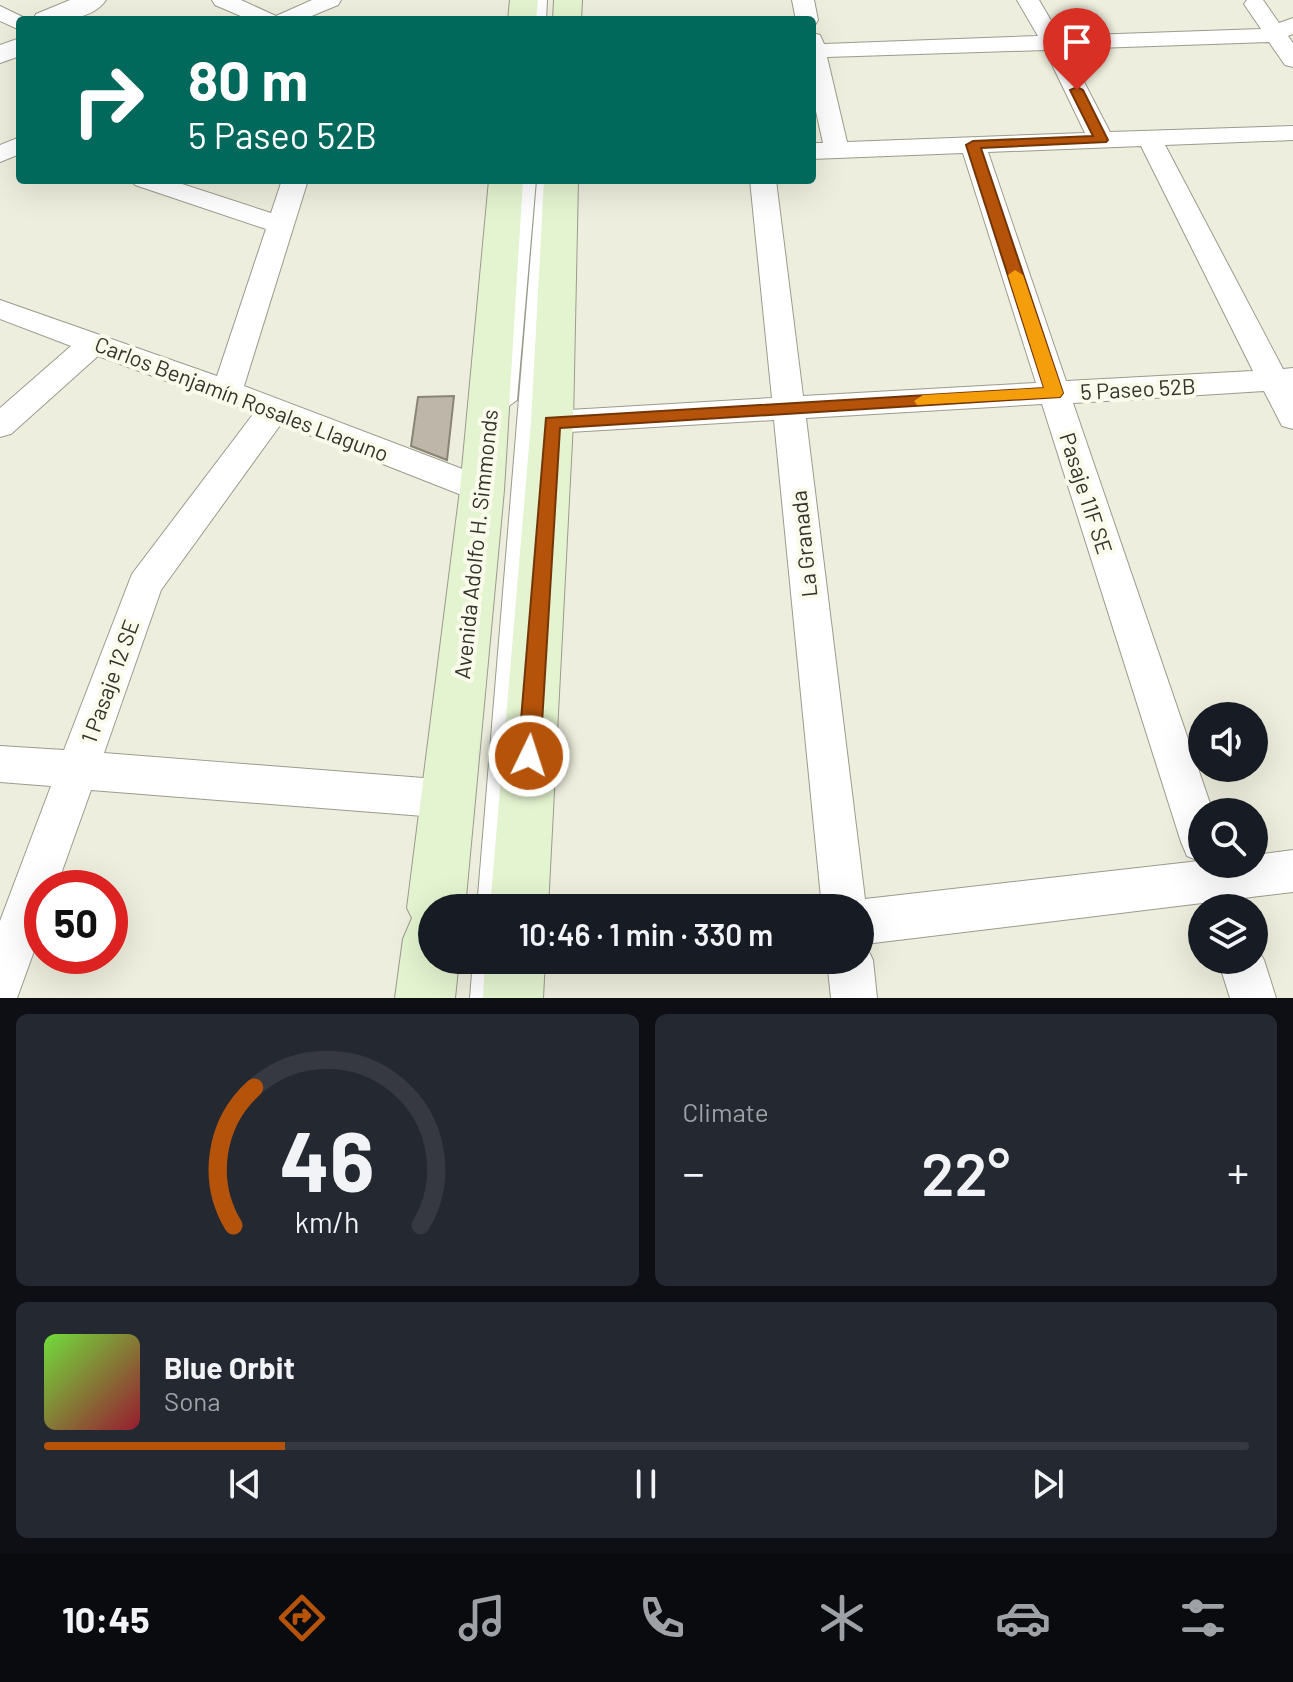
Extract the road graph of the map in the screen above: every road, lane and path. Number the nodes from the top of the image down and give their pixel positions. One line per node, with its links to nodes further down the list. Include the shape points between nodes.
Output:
1 (223, 0): 9 (street)
2 (330, 0): 10 (street)
3 (1028, 0): 12 (street)
4 (104, 2): 7 (street); 8 (street)
5 (1248, 2): 6 (street); 11 (street)
6 (1293, 13)
7 (59, 16)
8 (86, 16)
9 (259, 16)
10 (293, 16)
11 (1284, 30): 12 (street); 14 (street)
12 (1052, 41): 13 (street); 18 (street)
13 (816, 47)
14 (1293, 60)
15 (816, 73): 20 (street)
16 (1293, 133): 17 (street)
17 (1149, 138): 18 (street); 31 (street)
18 (1101, 140): 19 (street)
19 (973, 145): 20 (street); 33 (street, Pasaje 11F SE)
20 (825, 151)
21 (156, 184): 28 (street)
22 (294, 184): 28 (street)
23 (506, 184): 39 (main road, Avenida Adolfo H. Simmonds)
24 (529, 184): 39 (lane, Avenida Adolfo H. Simmonds)
25 (544, 184): 48 (lane, Avenida Adolfo H. Simmonds)
26 (561, 184): 37 (main road)
27 (763, 184): 35 (street, La Granada)
28 (280, 225): 32 (street)
29 (0, 309): 30 (street, Carlos Benjamín Rosales Llaguno)
30 (94, 342): 32 (street, Carlos Benjamín Rosales Llaguno); 38 (street)
31 (1283, 380): 33 (street, 5 Paseo 52B); 36 (street)
32 (227, 392): 34 (street, Carlos Benjamín Rosales Llaguno)
33 (1054, 393): 35 (street, 5 Paseo 52B); 43 (street, Pasaje 11F SE)
34 (275, 409): 39 (street, Carlos Benjamín Rosales Llaguno); 41 (street, 1 Pasaje 12 SE, via 145,584)
35 (788, 409): 37 (street, 5 Paseo 52B); 50 (street, La Granada)
36 (1293, 418)
37 (552, 422): 49 (main road)
38 (0, 426)
39 (490, 509): 42 (main road, Avenida Adolfo H. Simmonds)
40 (0, 764): 41 (street)
41 (76, 771): 42 (street); 55 (street, 1 Pasaje 12 SE)
42 (449, 799): 47 (main road, Avenida Adolfo H. Simmonds)
43 (1188, 801)
44 (1293, 871): 45 (street)
45 (1268, 872)
46 (1188, 877): 51 (street)
47 (438, 894)
48 (490, 894)
49 (514, 894)
50 (842, 894)
51 (874, 920)
52 (428, 974): 56 (main road)
53 (851, 974): 57 (street)
54 (1245, 974): 58 (street)
55 (0, 983)
56 (425, 998)
57 (854, 998)
58 (1253, 998)

